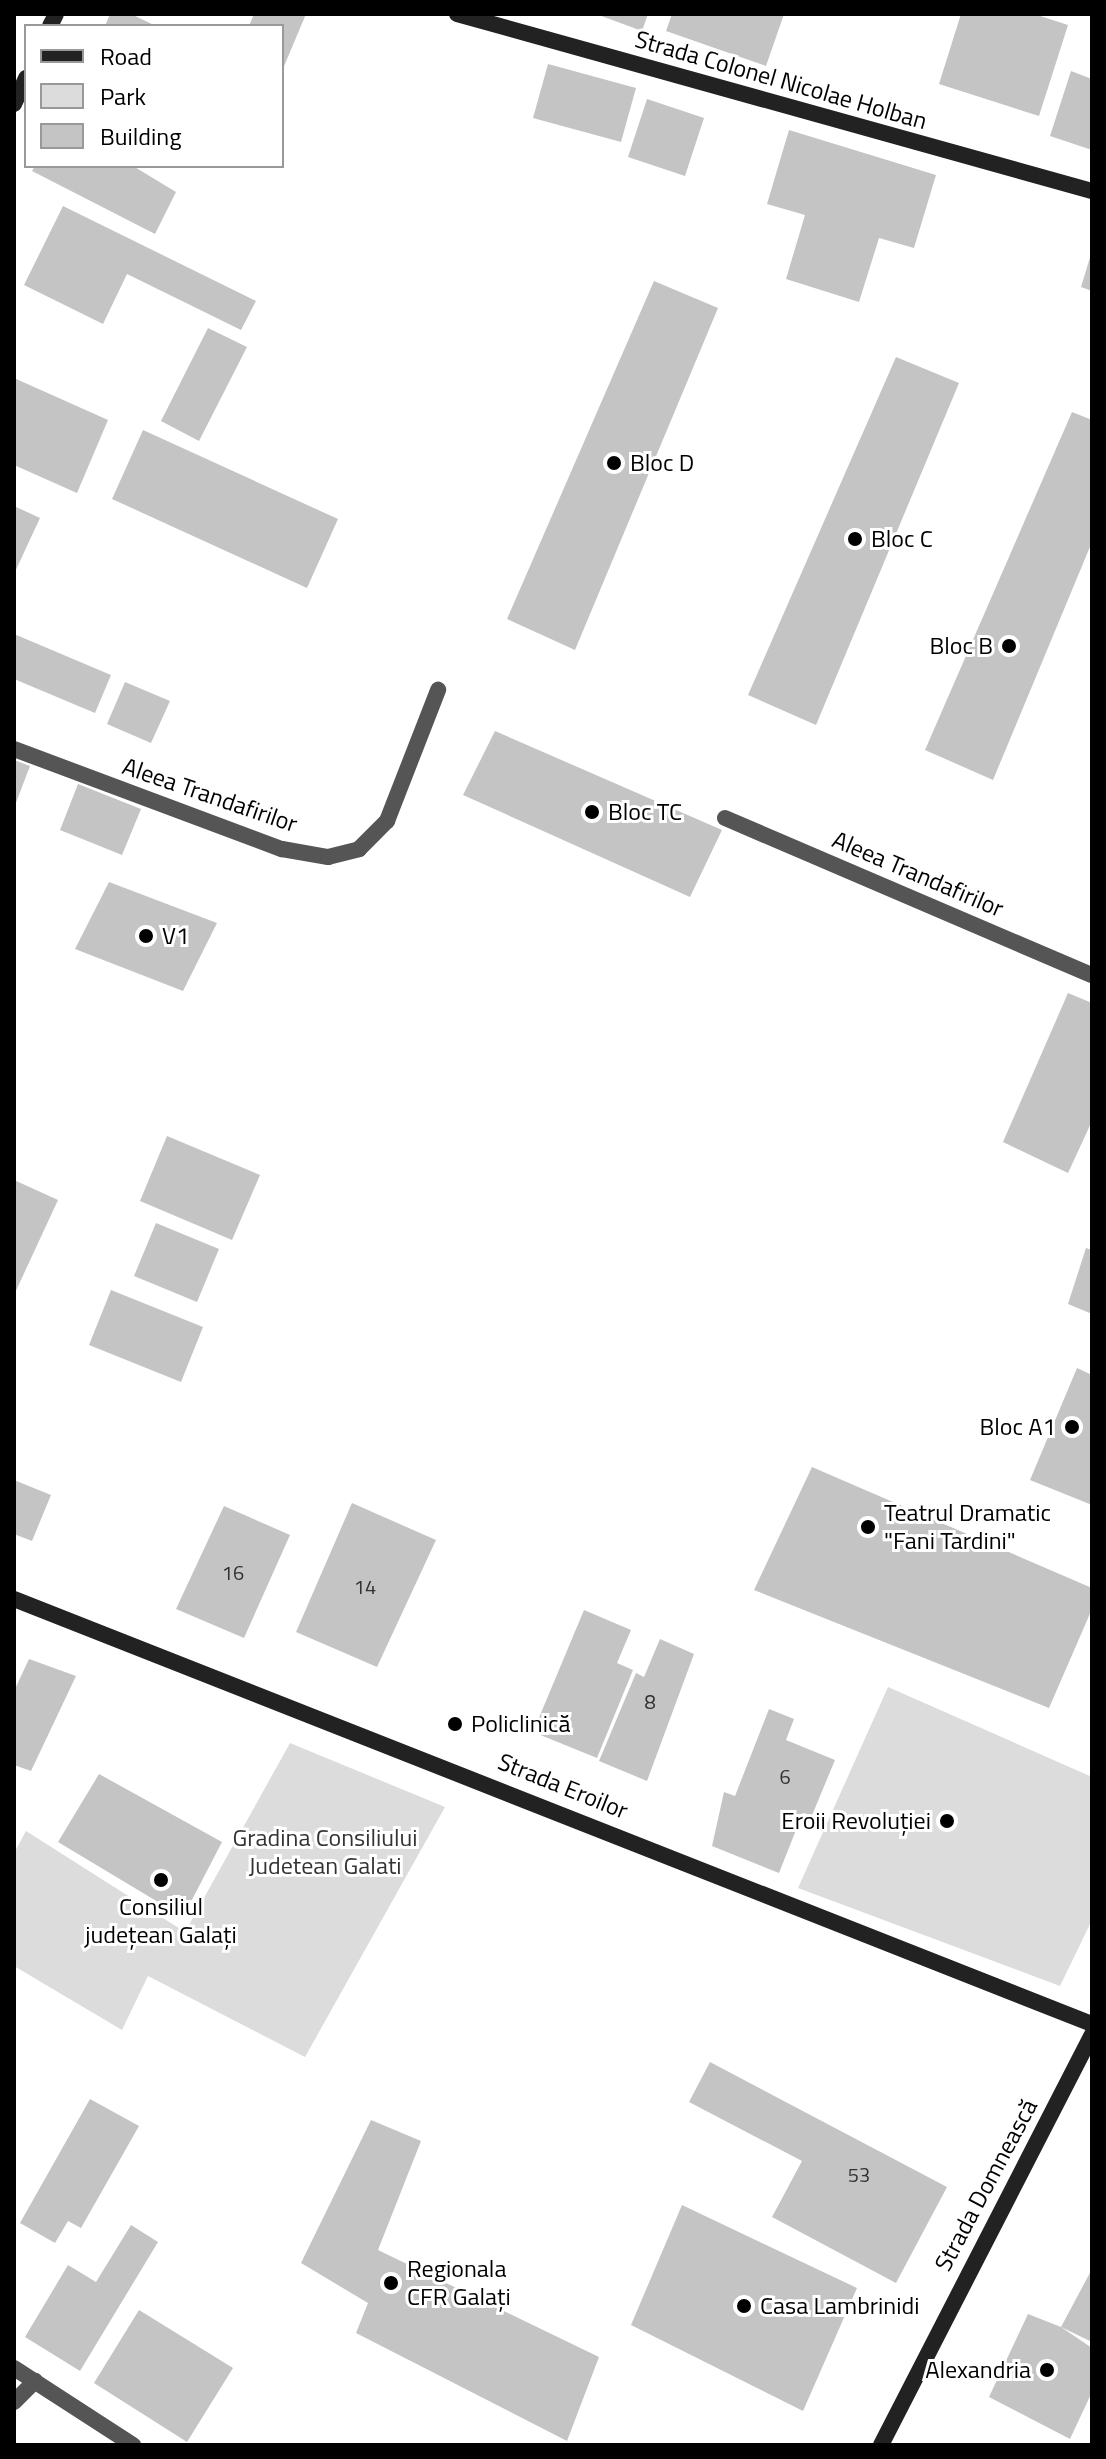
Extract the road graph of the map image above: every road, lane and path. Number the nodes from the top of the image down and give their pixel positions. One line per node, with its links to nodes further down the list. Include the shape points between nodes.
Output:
1 (457, 14): 4 (street, Strada Colonel Nicolae Holban)
2 (24, 82): 3 (street)
3 (15, 101)
4 (1092, 191)
5 (438, 690): 6 (street, Aleea Trandafirilor, via 387,821 359,849 328,857 282,849)
6 (14, 749)
7 (725, 818): 8 (street, Aleea Trandafirilor)
8 (1092, 975)
9 (14, 1599): 10 (street, Strada Eroilor)
10 (1092, 2024)
11 (1092, 2034): 16 (street, Strada Domnească)
12 (14, 2368): 13 (street)
13 (35, 2381): 14 (street); 15 (street)
14 (14, 2402)
15 (133, 2445)
16 (881, 2445)

